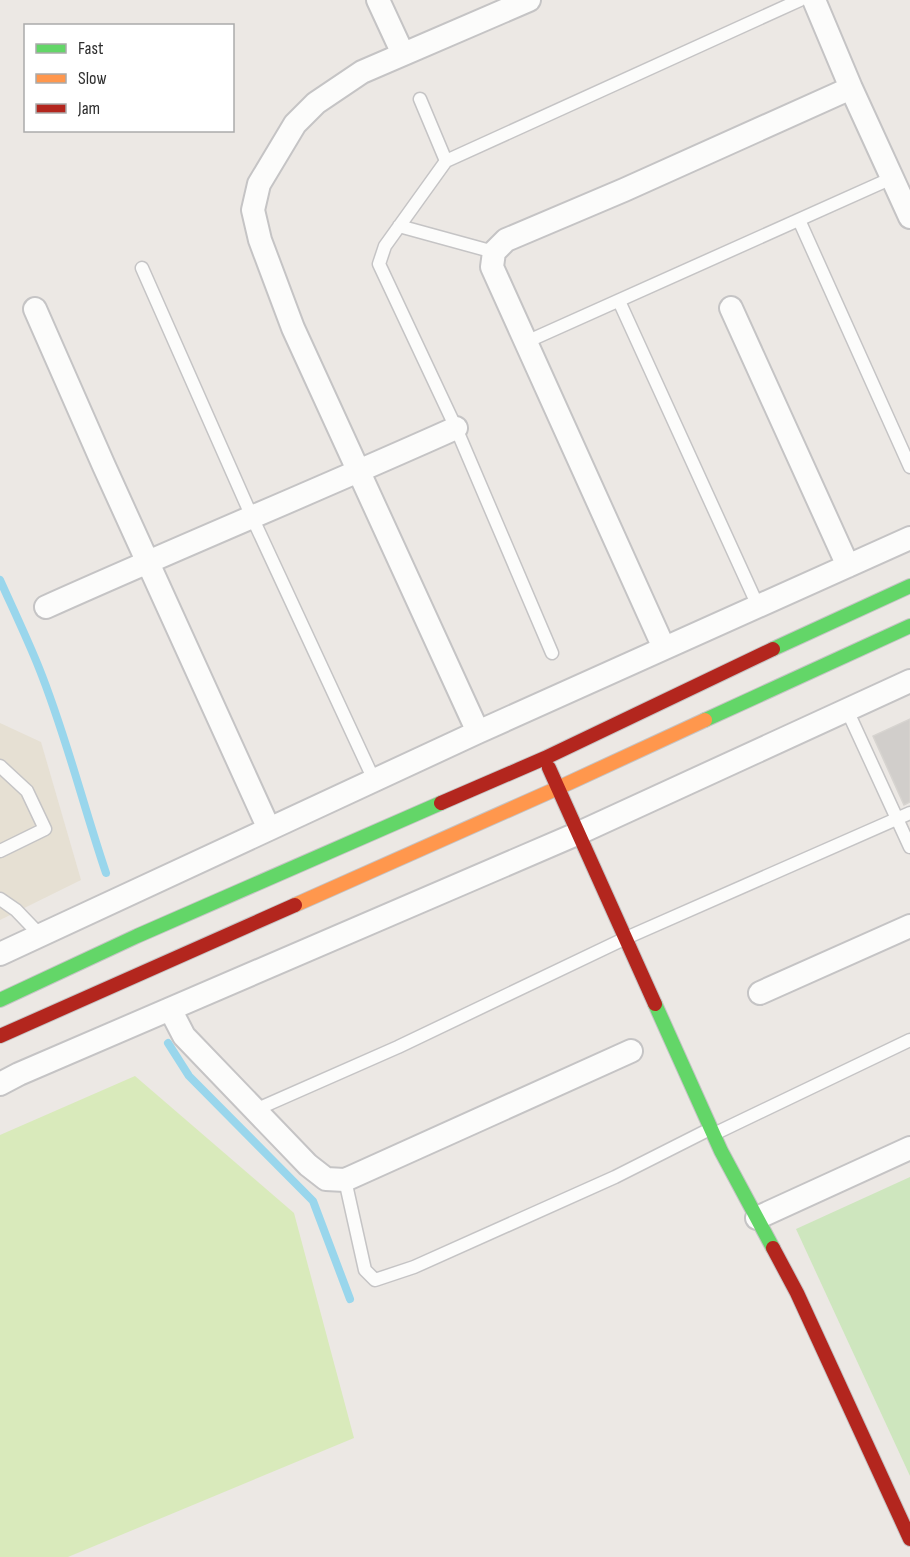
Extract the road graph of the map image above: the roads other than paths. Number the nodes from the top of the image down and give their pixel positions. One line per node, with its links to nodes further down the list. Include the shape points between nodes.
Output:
1 (378, 0): 5 (street)
2 (529, 0): 5 (street)
3 (800, 0): 8 (lane)
4 (814, 0): 6 (street)
5 (403, 54): 21 (street, via 362,72 316,103 295,124 259,184 253,210 260,240 293,328)
6 (851, 88): 9 (street); 13 (street, via 506,240)
7 (420, 99): 8 (lane)
8 (446, 161): 12 (lane)
9 (892, 178): 10 (street); 11 (lane)
10 (910, 217)
11 (799, 220): 15 (lane); 20 (lane)
12 (399, 226): 13 (lane); 19 (lane, via 385,246 379,264)
13 (494, 252): 18 (street, via 492,267)
14 (142, 268): 22 (lane)
15 (619, 301): 18 (lane); 27 (lane)
16 (731, 308): 25 (street)
17 (35, 309): 24 (street)
18 (526, 342): 30 (street)
19 (456, 428): 21 (street); 31 (lane)
20 (910, 466)
21 (359, 472): 22 (street); 34 (street)
22 (252, 517): 24 (street); 37 (lane)
23 (910, 538): 25 (street)
24 (148, 561): 28 (street); 41 (street)
25 (848, 566): 27 (street)
26 (910, 586): 35 (street)
27 (759, 606): 30 (street)
28 (46, 607)
29 (910, 626): 38 (street)
30 (664, 648): 34 (street)
31 (552, 653)
32 (910, 681): 33 (street)
33 (847, 710): 40 (lane); 42 (street)
34 (478, 732): 37 (street)
35 (545, 758): 38 (street); 51 (street)
36 (0, 765): 44 (lane, via 27,791 45,829)
37 (374, 780): 41 (street)
38 (558, 788): 42 (street); 53 (street)
39 (910, 813): 40 (lane)
40 (897, 819): 43 (lane); 48 (lane)
41 (269, 829): 47 (street)
42 (579, 833): 48 (street); 52 (street)
43 (910, 847)
44 (0, 851)
45 (0, 899): 47 (lane)
46 (910, 926): 50 (street)
47 (40, 935): 49 (street)
48 (626, 938): 57 (lane); 58 (street)
49 (0, 954)
50 (760, 993)
51 (0, 1000)
52 (170, 1009): 56 (street); 57 (street, via 184,1036)
53 (0, 1036)
54 (910, 1040): 58 (lane)
55 (631, 1051): 60 (street)
56 (0, 1084)
57 (255, 1110): 60 (street, via 326,1179)
58 (712, 1132): 60 (lane, via 414,1267 375,1280 365,1270); 61 (street)
59 (910, 1148): 61 (street)
60 (345, 1180)
61 (757, 1218): 62 (street, via 797,1293)
62 (910, 1539)

